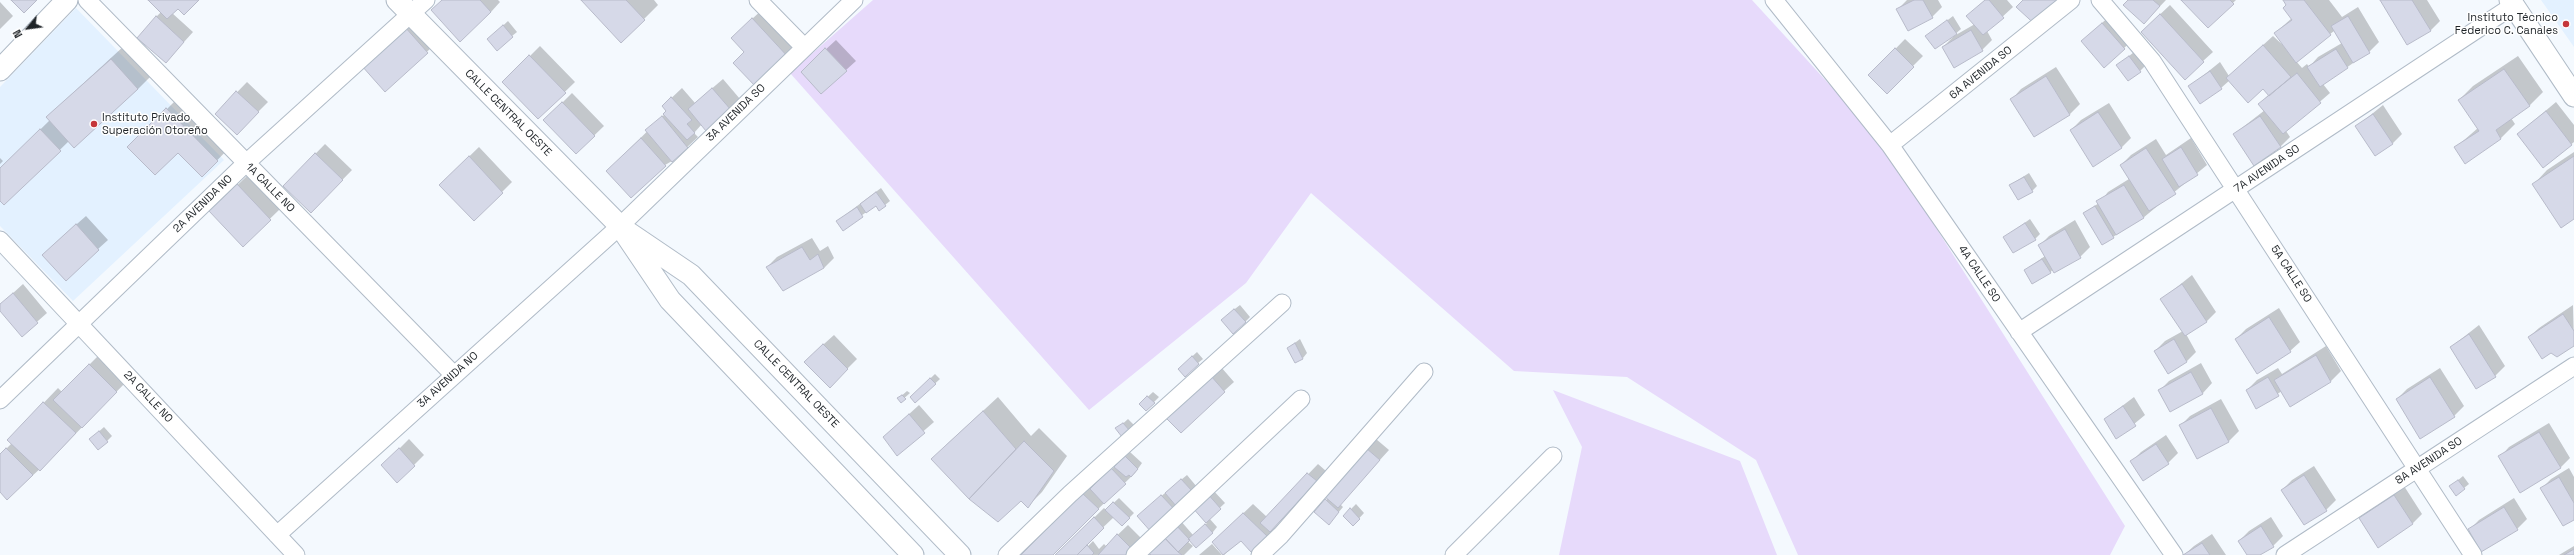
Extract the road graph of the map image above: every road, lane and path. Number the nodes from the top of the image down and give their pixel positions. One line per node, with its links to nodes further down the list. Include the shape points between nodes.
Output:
1 (67, 0): 13 (street)
2 (87, 0): 16 (street, 1A CALLE NO)
3 (397, 0): 11 (street, CALLE CENTRAL OESTE)
4 (426, 0): 11 (street, 2A AVENIDA NO)
5 (758, 0): 12 (street)
6 (854, 0): 12 (street, 3A AVENIDA SO)
7 (1774, 0): 15 (street, 4A CALLE SO)
8 (2072, 0): 15 (street, 6A AVENIDA SO)
9 (2100, 0): 17 (street, 5A CALLE SO, via 2152,60)
10 (2512, 2): 14 (street); 17 (street, 7A AVENIDA SO)
11 (411, 15): 16 (street, 2A AVENIDA NO); 18 (street, CALLE CENTRAL OESTE)
12 (804, 47): 18 (street, 3A AVENIDA SO)
13 (0, 70)
14 (2574, 96)
15 (1890, 145): 22 (street, 4A CALLE SO)
16 (245, 164): 21 (street, 2A AVENIDA NO); 25 (street, 1A CALLE NO)
17 (2237, 189): 22 (street, 7A AVENIDA SO); 29 (street, 5A CALLE SO)
18 (620, 226): 25 (street, 3A AVENIDA NO); 32 (street, CALLE CENTRAL OESTE, via 670,300); 33 (street, CALLE CENTRAL OESTE, via 691,274)
19 (0, 240): 21 (street, 2A CALLE NO)
20 (1282, 303): 34 (street)
21 (79, 323): 27 (street, 2A AVENIDA NO); 30 (street, 2A CALLE NO)
22 (2018, 332): 38 (street, 4A CALLE SO)
23 (2574, 366): 29 (street, 8A AVENIDA SO)
24 (1424, 372): 36 (street, via 1281,535)
25 (454, 375): 30 (street, 3A AVENIDA NO)
26 (1301, 399): 35 (street)
27 (0, 400)
28 (1553, 456): 37 (street)
29 (2416, 469): 39 (street, 8A AVENIDA SO); 40 (street, 5A CALLE SO)
30 (277, 535): 31 (street, 2A CALLE NO)
31 (296, 555)
32 (913, 555)
33 (960, 555)
34 (1006, 555)
35 (1135, 555)
36 (1260, 555)
37 (1454, 555)
38 (2174, 555)
39 (2285, 555)
40 (2473, 555)

